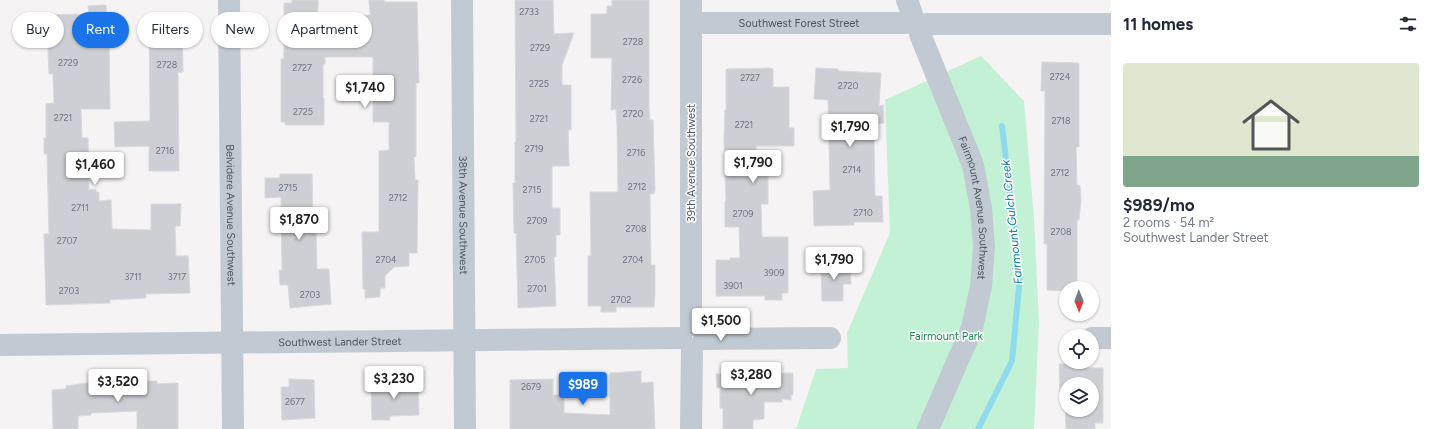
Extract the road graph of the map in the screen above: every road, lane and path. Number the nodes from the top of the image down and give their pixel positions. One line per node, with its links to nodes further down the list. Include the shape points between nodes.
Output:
1 (229, 0): 12 (street, Belvidere Avenue Southwest)
2 (462, 0): 11 (street, 38th Avenue Southwest)
3 (691, 0): 5 (street, 39th Avenue Southwest)
4 (914, 19): 5 (street, Southwest Forest Street); 6 (street, Southwest Forest Street); 17 (street, Fairmount Avenue Southwest, via 973,165 981,208 984,247 981,286 972,328)
5 (691, 23): 7 (street, 39th Avenue Southwest)
6 (1111, 24)
7 (692, 338): 8 (street, Southwest Lander Street); 11 (street, Southwest Lander Street); 16 (street, 39th Avenue Southwest)
8 (830, 338)
9 (1099, 338): 10 (street)
10 (1111, 338)
11 (465, 341): 12 (street, Southwest Lander Street); 15 (street, 38th Avenue Southwest)
12 (233, 343): 13 (street, Southwest Lander Street); 14 (street, Belvidere Avenue Southwest)
13 (0, 345)
14 (233, 429)
15 (465, 429)
16 (691, 429)
17 (928, 429)

